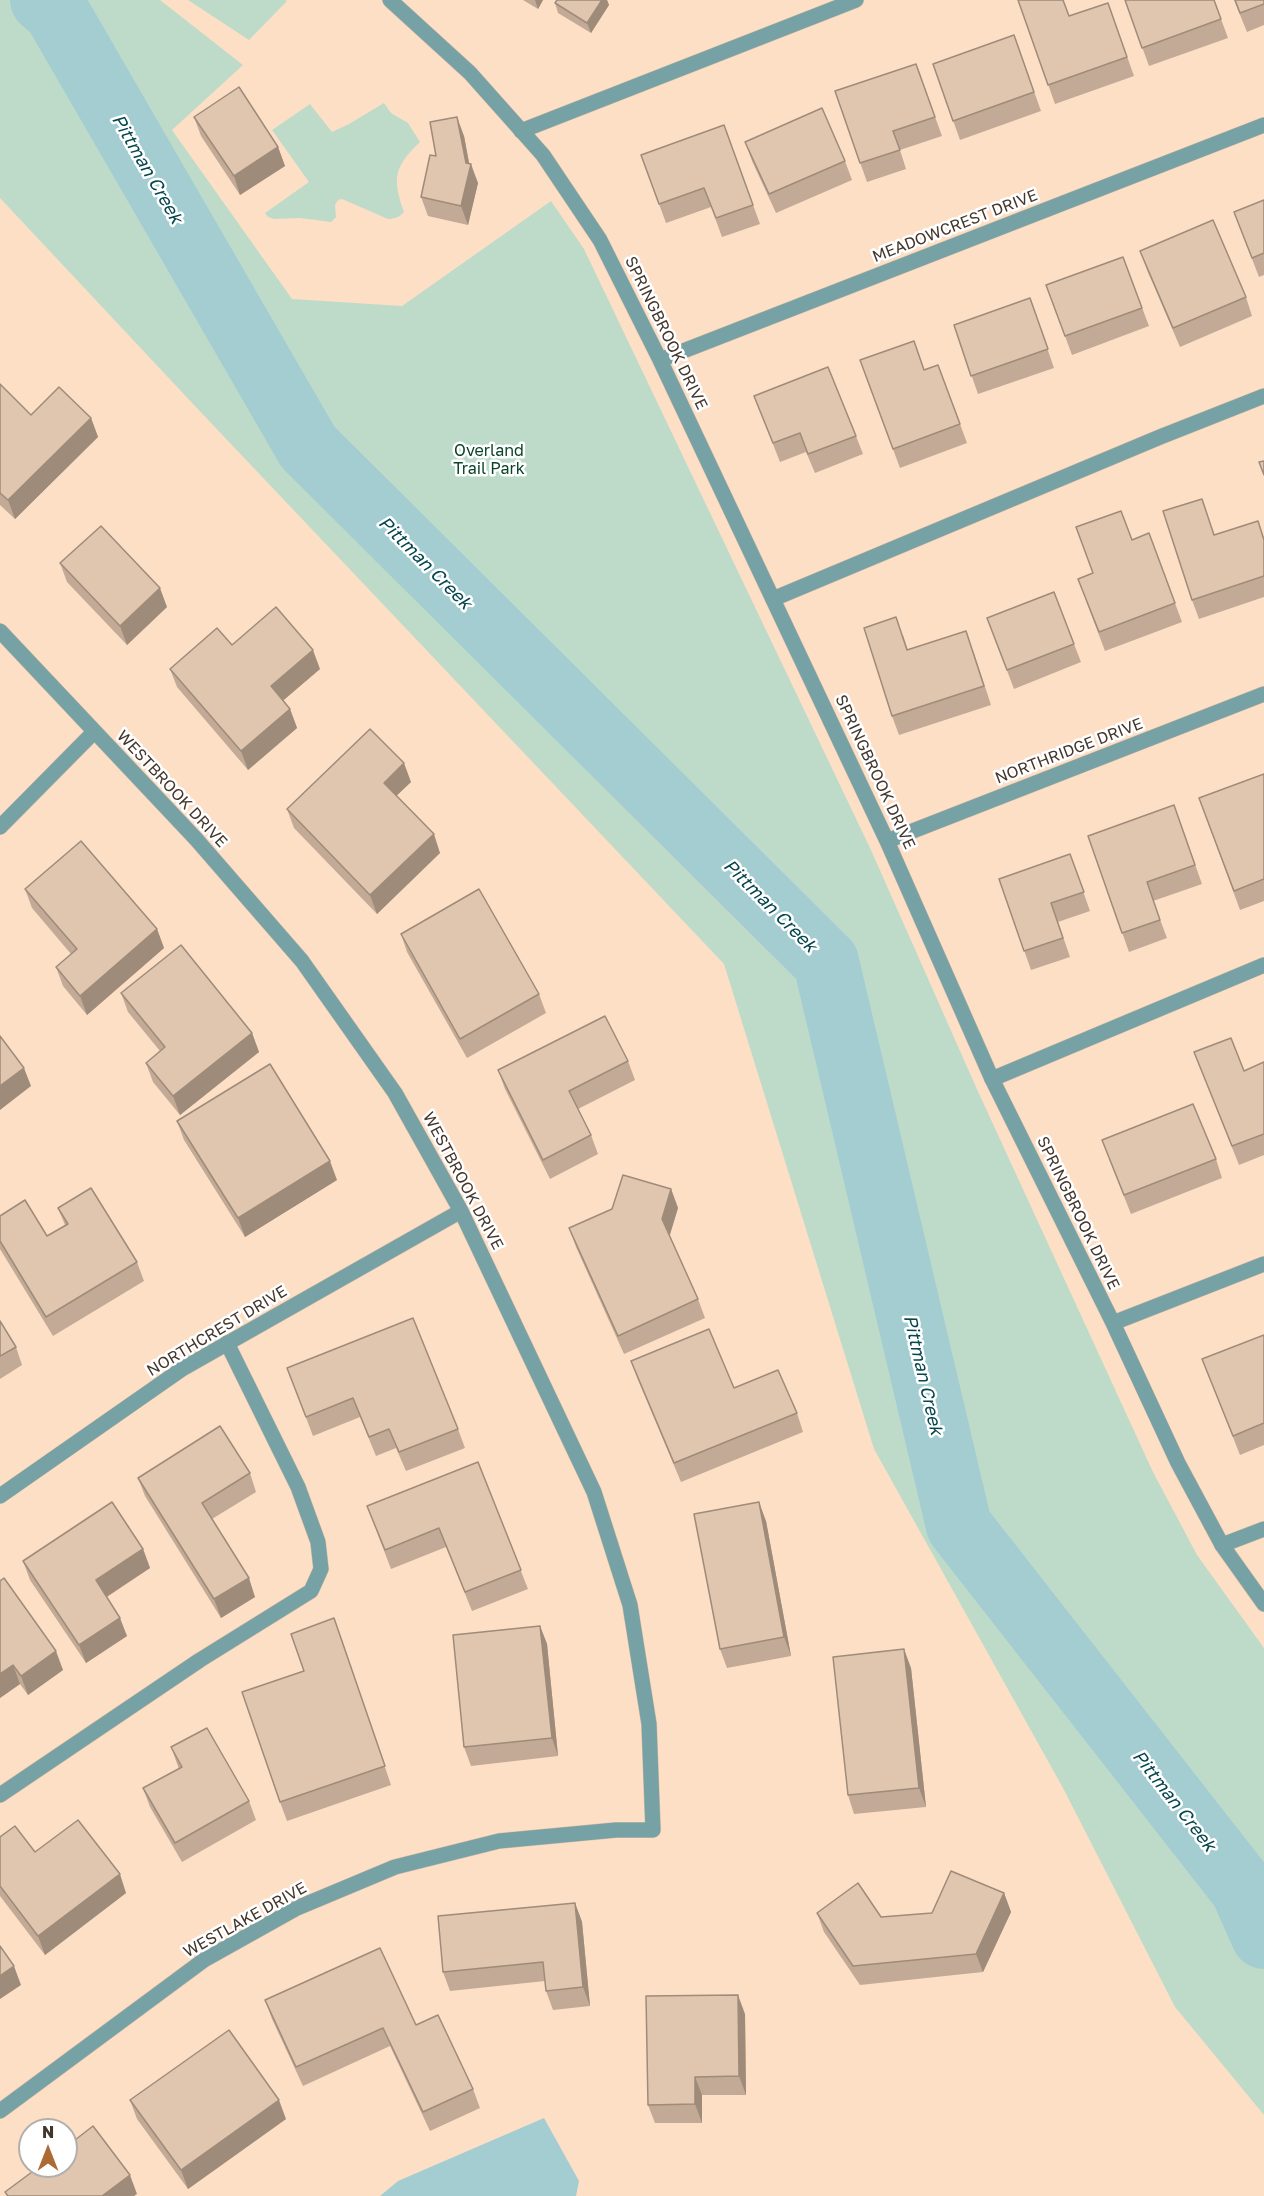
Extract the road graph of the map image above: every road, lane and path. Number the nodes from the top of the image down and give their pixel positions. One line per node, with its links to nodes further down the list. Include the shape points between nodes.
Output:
1 (390, 0): 4 (street, SPRINGBROOK DRIVE, via 470,73)
2 (856, 0): 4 (street)
3 (1264, 125): 5 (street, MEADOWCREST DRIVE)
4 (521, 131): 5 (street, SPRINGBROOK DRIVE, via 543,155 600,240)
5 (660, 360): 7 (street, SPRINGBROOK DRIVE)
6 (1264, 396): 7 (street)
7 (773, 599): 12 (street, SPRINGBROOK DRIVE)
8 (0, 631): 10 (street, WESTBROOK DRIVE)
9 (1264, 694): 12 (street, NORTHRIDGE DRIVE)
10 (94, 732): 11 (street); 15 (street, WESTBROOK DRIVE, via 196,839 302,961 395,1093)
11 (0, 827)
12 (887, 841): 14 (street, SPRINGBROOK DRIVE)
13 (1264, 965): 14 (street)
14 (992, 1079): 17 (street, SPRINGBROOK DRIVE)
15 (460, 1211): 18 (street, NORTHCREST DRIVE); 24 (street, WESTBROOK DRIVE, via 594,1492 630,1605 649,1724 653,1830)
16 (1264, 1264): 17 (street)
17 (1113, 1323): 21 (street, SPRINGBROOK DRIVE, via 1178,1463)
18 (227, 1343): 19 (street, NORTHCREST DRIVE, via 182,1369); 23 (street, via 298,1486 318,1542 321,1569 311,1591 200,1660)
19 (0, 1496)
20 (1264, 1529): 21 (street)
21 (1222, 1545): 22 (street, SPRINGBROOK DRIVE)
22 (1264, 1604)
23 (0, 1795)
24 (616, 1830): 25 (street, WESTLAKE DRIVE, via 499,1841 395,1867 297,1908 204,1960)
25 (0, 2111)

